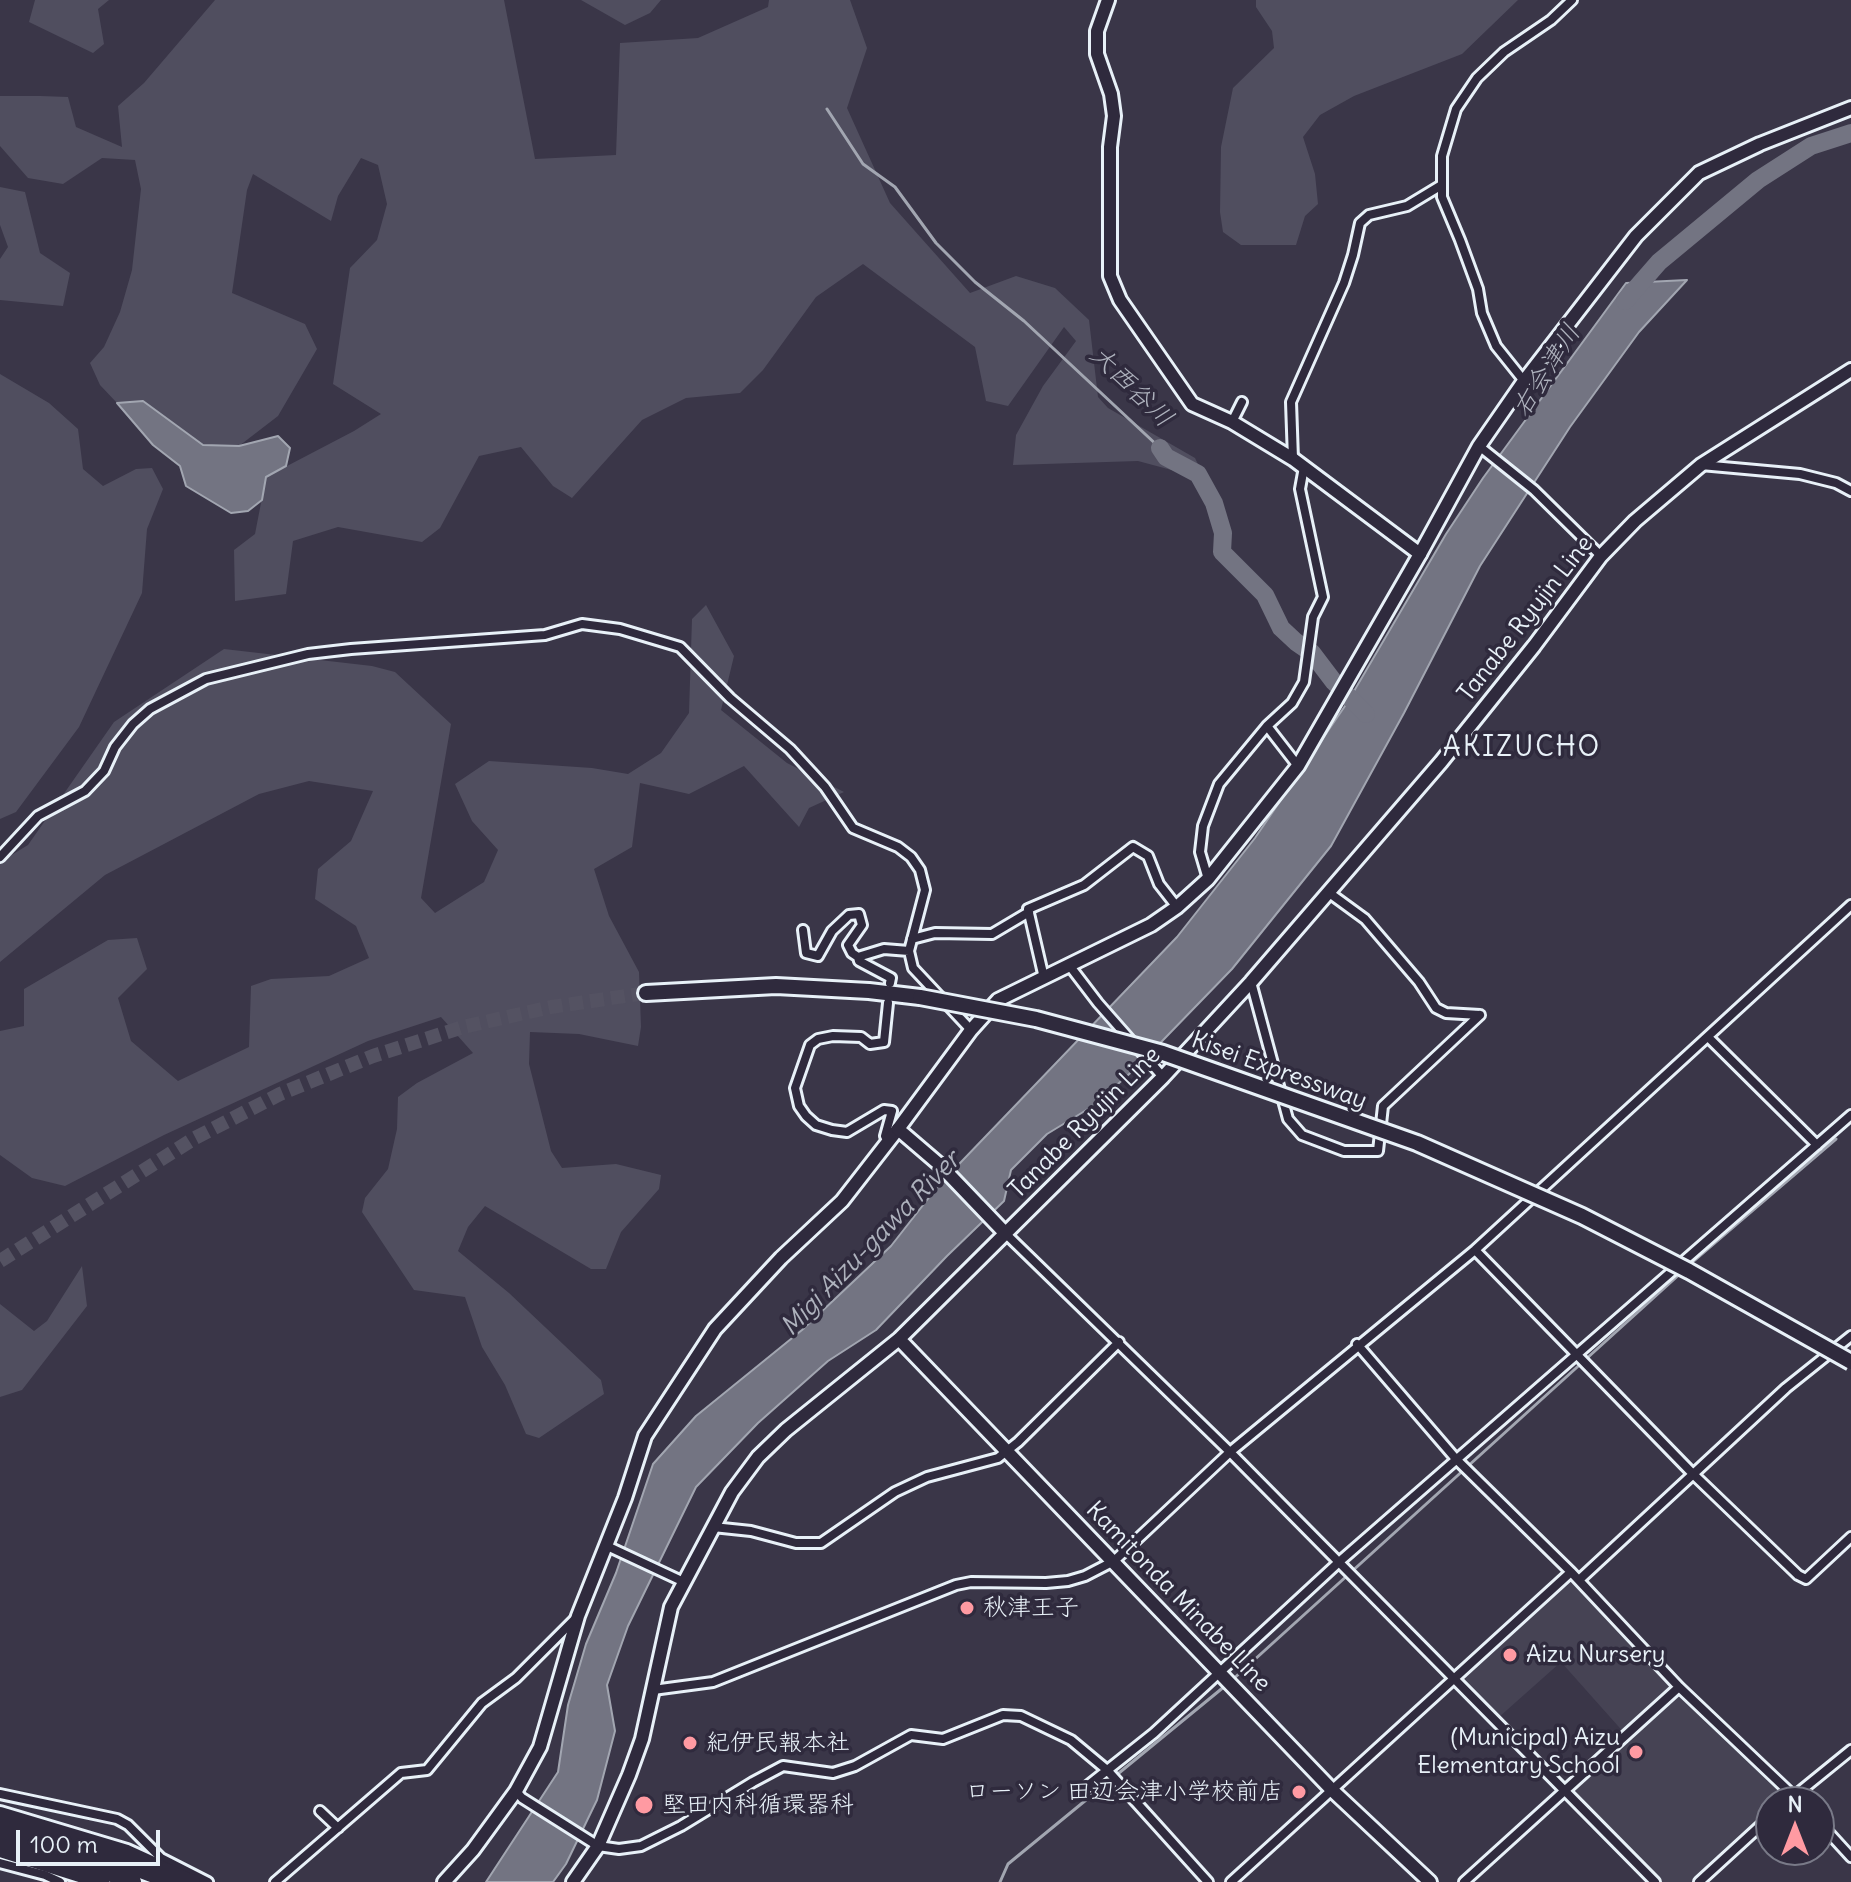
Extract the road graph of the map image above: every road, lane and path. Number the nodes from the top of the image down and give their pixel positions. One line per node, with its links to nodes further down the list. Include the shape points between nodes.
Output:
1 (1108, 0): 8 (main road, via 1097,31 1097,54 1114,116 1110,276 1120,300 1192,404)
2 (1572, 0): 4 (street, via 1477,78 1448,129)
3 (1851, 108): 6 (main road, via 1699,173 1636,236)
4 (1440, 186): 6 (street, via 1496,346); 10 (street, via 1407,206 1369,215 1360,223 1344,283 1291,402)
5 (1851, 370): 11 (main road, Tanabe Ryujin Line)
6 (1524, 381): 9 (main road)
7 (1242, 402): 8 (street)
8 (1232, 422): 10 (main road)
9 (1479, 446): 14 (main road); 15 (street, via 1534,490)
10 (1293, 459): 12 (main road)
11 (1701, 465): 13 (street, via 1800,474); 15 (main road, Tanabe Ryujin Line)
12 (1304, 467): 14 (main road); 16 (street, via 1300,489 1323,597 1313,617 1304,682 1292,703)
13 (1851, 491)
14 (1420, 554): 17 (main road)
15 (1601, 556): 20 (main road, Tanabe Ryujin Line, via 1441,762)
16 (1267, 726): 17 (street); 19 (street, via 1219,784 1203,826 1200,852)
17 (1298, 766): 19 (main road)
18 (0, 857): 25 (street, via 38,816 85,791 104,771 130,726 206,679 308,654 545,635 582,624 680,647 790,749 853,828 911,857 925,890)
19 (1208, 879): 22 (main road)
20 (1328, 892): 30 (main road, Tanabe Ryujin Line); 30 (street, via 1365,919 1436,1008 1480,1015 1383,1106 1378,1151 1344,1151 1302,1135 1288,1119)
21 (1851, 905): 35 (street)
22 (1177, 907): 23 (street, via 1159,884 1148,856 1133,847 1084,885); 28 (main road)
23 (1029, 912): 25 (street, via 992,934 935,933); 29 (street)
24 (803, 930): 27 (street, via 806,953 818,956 832,931 849,915 859,914 862,925 848,945)
25 (912, 939): 26 (street)
26 (909, 951): 27 (street, via 884,949); 34 (street, via 913,968)
27 (858, 957): 31 (street, via 891,978)
28 (1069, 965): 29 (main road); 36 (street, bridge)
29 (1044, 978): 34 (main road, via 998,1000)
30 (1251, 982): 36 (main road, Tanabe Ryujin Line)
31 (890, 983)
32 (646, 993): 48 (highway, Kisei Expressway, bridge, via 776,986 869,991 1036,1019 1132,1044 1417,1143 1582,1216)
33 (888, 1003): 39 (street, via 884,1042 870,1044 847,1036 818,1039 810,1045 795,1088 806,1116 832,1130 847,1132 884,1110 892,1111)
34 (971, 1030): 38 (main road)
35 (1708, 1037): 40 (street); 42 (street)
36 (1163, 1077): 41 (main road, Tanabe Ryujin Line)
37 (1851, 1115): 40 (street)
38 (898, 1129): 39 (main road); 41 (main road)
39 (888, 1143): 55 (main road, via 842,1201 715,1329 645,1436)
40 (1817, 1145): 47 (street)
41 (1003, 1230): 44 (main road, Tanabe Ryujin Line); 45 (street)
42 (1475, 1250): 46 (street); 47 (street)
43 (1851, 1336): 52 (street, via 1786,1388)
44 (899, 1339): 49 (main road, Kamitonda Minabe Line); 53 (main road, Tanabe Ryujin Line, via 758,1457)
45 (1119, 1342): 49 (street); 50 (street)
46 (1357, 1344): 50 (street); 51 (street)
47 (1576, 1354): 51 (street); 52 (street)
48 (1851, 1362)
49 (1006, 1451): 53 (street, via 895,1492 821,1543); 56 (main road, Kamitonda Minabe Line)
50 (1230, 1452): 56 (street); 57 (street)
51 (1456, 1459): 57 (street); 58 (street)
52 (1694, 1475): 54 (street, via 1806,1579); 59 (street)
53 (713, 1527): 60 (main road, Tanabe Ryujin Line)
54 (1851, 1537)
55 (608, 1547): 60 (street); 61 (main road)
56 (1114, 1561): 62 (main road, Kamitonda Minabe Line); 65 (street, via 1068,1581 956,1585 713,1682)
57 (1339, 1562): 62 (street); 63 (street)
58 (1571, 1572): 59 (street); 63 (street)
59 (1579, 1580): 64 (street)
60 (680, 1581): 65 (main road, Tanabe Ryujin Line)
61 (578, 1616): 74 (main road, via 540,1747); 78 (street, via 516,1678 482,1703 427,1770 401,1773)
62 (1220, 1672): 67 (street); 71 (main road, Kamitonda Minabe Line)
63 (1453, 1677): 71 (street); 72 (street)
64 (1679, 1687): 68 (street); 72 (street)
65 (653, 1690): 82 (main road, Tanabe Ryujin Line, via 638,1751)
66 (1851, 1750): 69 (street)
67 (1107, 1770): 70 (street); 82 (street, via 1071,1740 1021,1716 1003,1715 943,1739 911,1735 833,1773 783,1766 641,1846); 96 (street)
68 (1780, 1786)
69 (1810, 1786)
70 (1081, 1791)
71 (1333, 1791): 97 (street); 98 (main road, Kamitonda Minabe Line)
72 (1564, 1792): 99 (street); 100 (street)
73 (0, 1794): 93 (street, via 117,1819 161,1858)
74 (519, 1794): 82 (street); 87 (main road)
75 (320, 1811): 78 (street)
76 (0, 1814): 86 (highway)
77 (0, 1827): 86 (highway)
78 (338, 1828): 94 (street)
79 (1755, 1831): 101 (street)
80 (0, 1840): 86 (highway)
81 (1835, 1840): 84 (street)
82 (595, 1844): 95 (main road, Tanabe Ryujin Line)
83 (0, 1850): 89 (highway)
84 (1851, 1857)
85 (0, 1863): 88 (street)
86 (122, 1864): 90 (highway); 91 (highway); 92 (highway)
87 (452, 1879)
88 (60, 1882)
89 (102, 1882)
90 (134, 1882)
91 (170, 1882)
92 (193, 1882)
93 (208, 1882)
94 (275, 1882)
95 (573, 1882)
96 (1208, 1882)
97 (1231, 1882)
98 (1430, 1882)
99 (1464, 1882)
100 (1655, 1882)
101 (1699, 1882)

